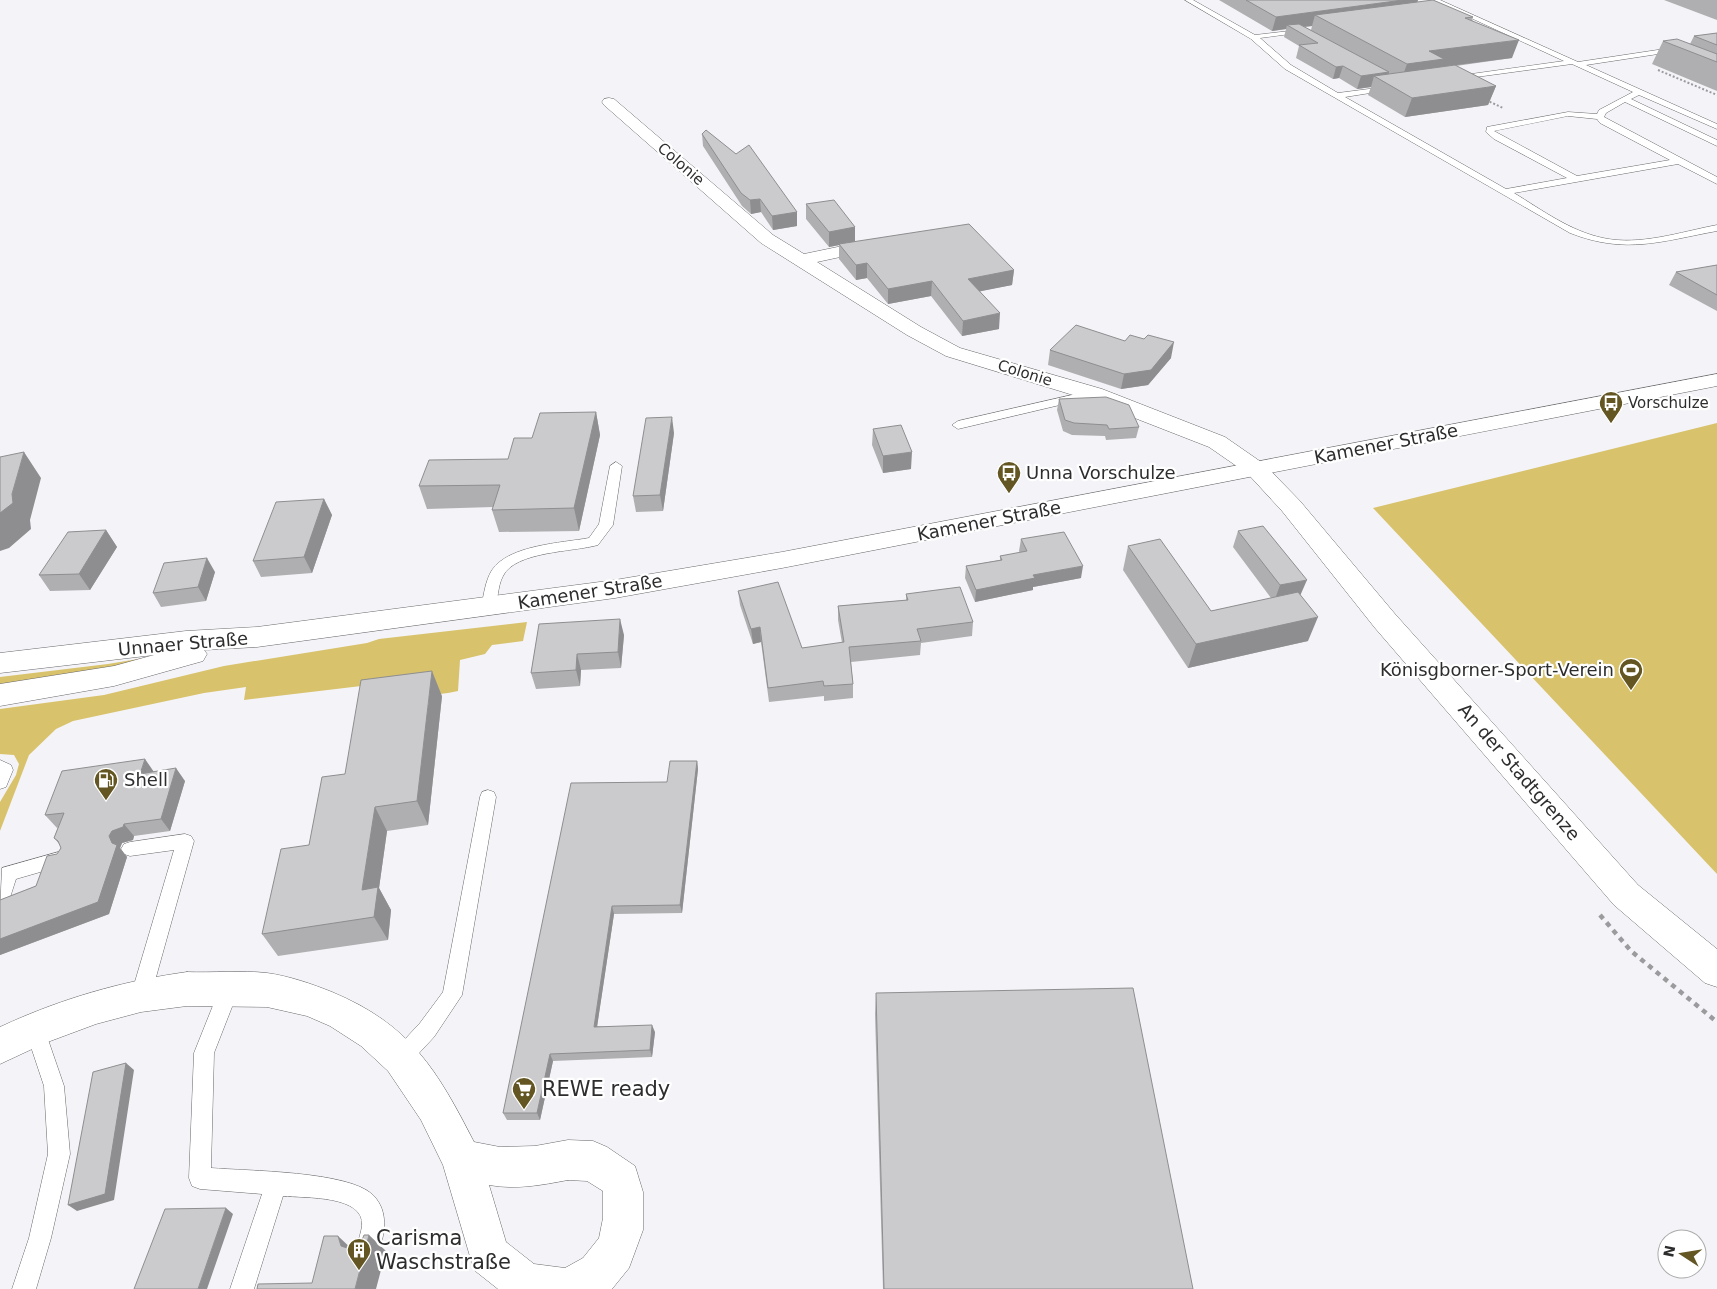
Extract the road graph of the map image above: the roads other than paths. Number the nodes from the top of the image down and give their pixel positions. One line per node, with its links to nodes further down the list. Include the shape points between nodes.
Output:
1 (1188, 0): 8 (lane)
2 (1435, 0): 3 (lane)
3 (1458, 10): 4 (lane); 12 (lane)
4 (1443, 12)
5 (1315, 29): 6 (lane)
6 (1296, 31): 7 (lane); 8 (lane)
7 (1305, 36)
8 (1254, 37): 16 (lane, via 1288,67)
9 (1717, 43): 10 (lane)
10 (1655, 52): 11 (lane); 12 (lane)
11 (1672, 59)
12 (1575, 63): 14 (lane); 15 (lane)
13 (1382, 78): 16 (lane, via 1399,87)
14 (1452, 79)
15 (1640, 91): 17 (lane); 20 (lane)
16 (1337, 96): 25 (lane)
17 (1625, 100): 19 (lane, via 1602,112); 21 (lane)
18 (610, 102): 28 (street, Colonie, via 767,239)
19 (1600, 117): 22 (lane, via 1612,127); 23 (lane, via 1568,114 1490,129 1490,132)
20 (1717, 126)
21 (1717, 144)
22 (1678, 161): 23 (lane); 24 (lane)
23 (1575, 179): 25 (lane)
24 (1717, 181)
25 (1505, 192): 26 (lane, via 1571,230 1602,240 1635,242)
26 (1717, 228)
27 (895, 240): 28 (street)
28 (802, 260): 30 (street, Colonie, via 953,352)
29 (1717, 380): 33 (street, Kamener Straße)
30 (1094, 394): 31 (lane); 33 (street, Colonie, via 1217,442)
31 (958, 425)
32 (616, 466): 34 (lane, via 606,525 593,542 528,554 506,562 497,572)
33 (1256, 469): 34 (street, Kamener Straße, via 782,560); 44 (street, An der Stadtgrenze, via 1626,895)
34 (488, 607): 35 (street, Kamener Straße)
35 (257, 637): 36 (street, Unnaer Straße, via 176,642); 37 (street, Unnaer Straße, via 114,676)
36 (0, 663)
37 (0, 695)
38 (0, 767): 39 (lane, via 5,770)
39 (0, 782)
40 (488, 797): 49 (lane, via 452,995 427,1030)
41 (130, 849): 46 (lane, via 185,841)
42 (62, 859): 43 (lane, via 8,873)
43 (0, 904)
44 (1717, 970)
45 (228, 989): 46 (street, via 187,989); 49 (street, via 267,990 310,1000 343,1014 374,1033); 51 (lane, via 204,1054 200,1178)
46 (141, 995): 47 (street)
47 (35, 1029): 48 (street); 53 (lane, via 54,1086 59,1154 40,1238)
48 (0, 1046)
49 (401, 1058): 50 (street, via 435,1106)
50 (462, 1160): 55 (street, via 489,1255 525,1284); 55 (street, via 500,1166 536,1166 568,1160 593,1160 621,1180 626,1215 617,1250 598,1274)
51 (276, 1184): 52 (lane, via 352,1192 363,1199 372,1210 373,1225); 54 (lane)
52 (367, 1252)
53 (24, 1289)
54 (242, 1289)
55 (565, 1289)

